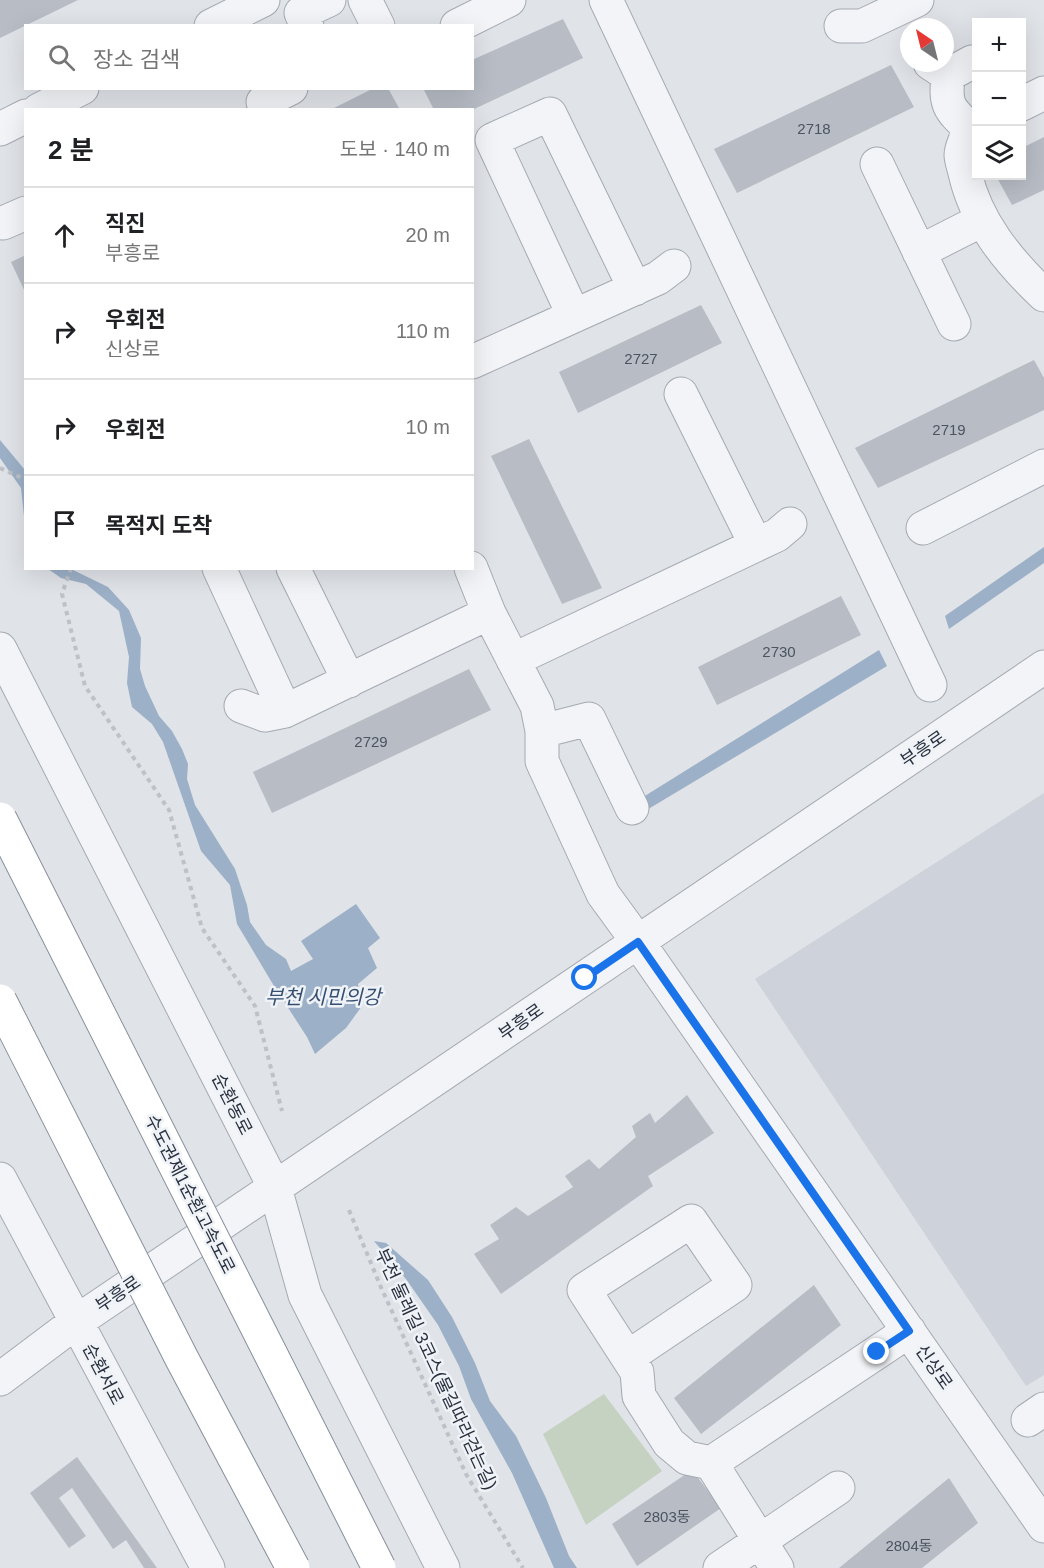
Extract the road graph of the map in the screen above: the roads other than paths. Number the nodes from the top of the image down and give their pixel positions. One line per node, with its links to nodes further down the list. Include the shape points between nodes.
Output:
1 (262, 0): 7 (street)
2 (329, 0): 8 (street, via 301,13)
3 (365, 0): 9 (street)
4 (509, 0): 10 (street)
5 (606, 0): 43 (street)
6 (907, 8): 11 (street, via 862,26)
7 (215, 24)
8 (306, 24)
9 (377, 24)
10 (462, 24)
11 (841, 26)
12 (949, 72): 18 (street, via 945,98 953,114)
13 (78, 90): 16 (street)
14 (1044, 93): 15 (street)
15 (1026, 102)
16 (43, 108)
17 (24, 117): 19 (street)
18 (972, 126)
19 (0, 129)
20 (972, 129): 22 (street, via 961,155)
21 (877, 164): 23 (street)
22 (982, 220): 23 (street); 26 (street, via 999,246)
23 (919, 252): 28 (street)
24 (674, 266): 25 (street)
25 (635, 289): 27 (street); 27 (street, via 550,114 492,140)
26 (1044, 295)
27 (574, 316): 29 (street)
28 (954, 324)
29 (474, 361)
30 (681, 394): 34 (street)
31 (1044, 466): 33 (street)
32 (790, 524): 34 (street)
33 (923, 528)
34 (756, 545): 40 (street)
35 (220, 570): 45 (street)
36 (294, 570): 42 (street)
37 (472, 570): 38 (street, 신상로)
38 (489, 613): 40 (street, 신상로); 42 (street)
39 (0, 649): 52 (street, 순환동로)
40 (513, 660): 46 (street, 신상로, via 537,706)
41 (1044, 667): 49 (street, 부흥로)
42 (349, 681): 45 (street)
43 (930, 685)
44 (242, 706): 45 (street, via 265,715)
45 (285, 711)
46 (542, 731): 47 (street, via 589,719); 49 (street, 신상로, via 542,761 603,894)
47 (632, 808)
48 (0, 819): 63 (highway, 수도권제1순환고속도로, bridge)
49 (638, 942): 52 (street, 부흥로); 54 (street, 신상로)
50 (0, 1000): 62 (highway, bridge)
51 (0, 1179): 53 (street, 순환서로)
52 (275, 1188): 53 (street, 부흥로); 64 (street, 순환동로, via 304,1295)
53 (76, 1322): 56 (street, 부흥로); 61 (street, 순환서로)
54 (909, 1331): 57 (street); 59 (street, 신상로)
55 (628, 1357): 57 (street, via 637,1372 639,1396 669,1443 687,1458)
56 (0, 1379)
57 (711, 1463): 60 (street)
58 (838, 1488): 60 (street)
59 (1044, 1526)
60 (760, 1541): 65 (street); 66 (street)
61 (208, 1568)
62 (293, 1568)
63 (380, 1568)
64 (443, 1568)
65 (720, 1568)
66 (777, 1568)

